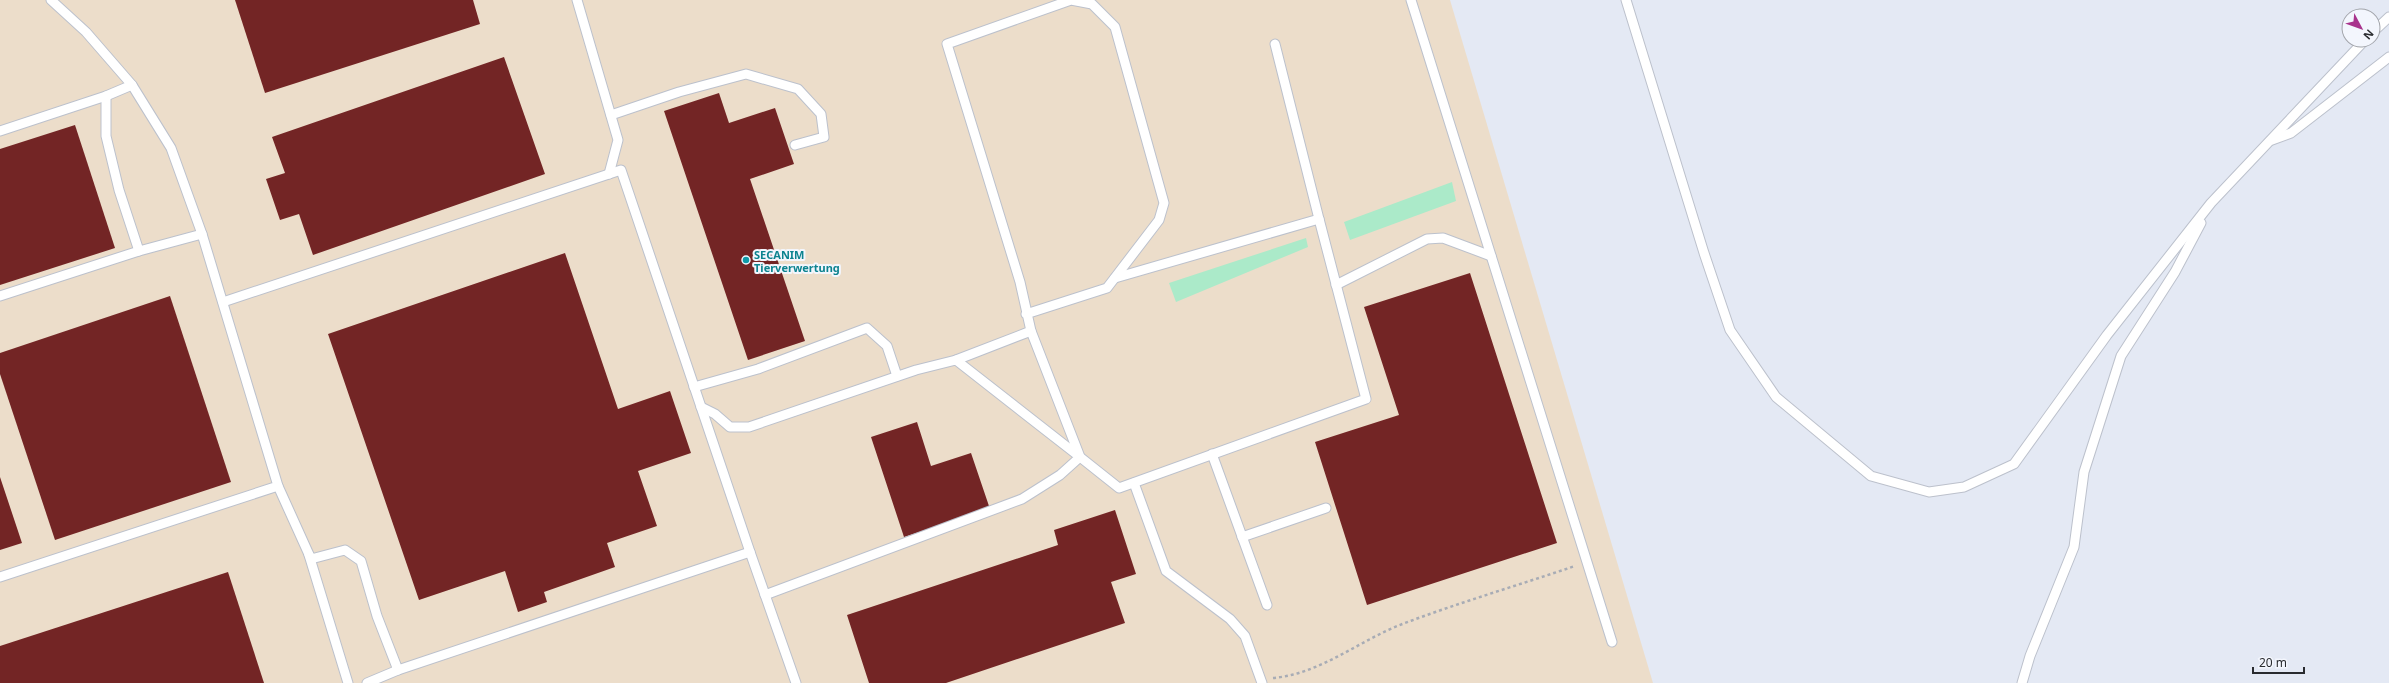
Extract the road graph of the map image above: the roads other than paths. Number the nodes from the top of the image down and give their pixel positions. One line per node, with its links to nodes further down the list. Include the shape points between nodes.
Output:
1 (51, 0): 10 (lane, via 86,32)
2 (577, 0): 12 (lane)
3 (1412, 0): 21 (lane)
4 (1626, 0): 17 (lane, via 1730,330 1776,397 1871,476 1929,492 1964,487 2014,464 2107,336)
5 (2389, 17): 6 (lane)
6 (2381, 24)
7 (1276, 44): 18 (lane)
8 (2357, 48): 14 (lane)
9 (2389, 57): 14 (lane, via 2291,133)
10 (132, 85): 11 (lane); 19 (lane, via 171,148)
11 (106, 96): 13 (lane); 20 (lane, via 106,136 119,190)
12 (611, 115): 15 (lane, via 679,92 746,74 798,89 821,114 824,137); 16 (lane, via 618,140)
13 (0, 131)
14 (2269, 142): 17 (lane)
15 (795, 145)
16 (609, 174): 25 (lane); 30 (lane, via 620,170)
17 (2211, 203): 49 (lane, via 2175,272 2121,356 2084,472 2074,547 2030,656)
18 (1319, 219): 22 (lane); 23 (lane)
19 (202, 234): 20 (lane); 25 (lane)
20 (139, 251): 24 (lane)
21 (1492, 256): 23 (lane, via 1443,238 1426,239); 43 (lane)
22 (1115, 278): 26 (lane, via 1107,288); 26 (lane, via 1159,220 1164,203 1115,27 1092,4 1071,0 947,44 1020,282)
23 (1336, 285): 32 (lane, via 1366,399)
24 (0, 296)
25 (223, 302): 35 (lane)
26 (1026, 314): 27 (lane)
27 (1031, 331): 28 (lane); 33 (lane)
28 (956, 360): 29 (lane); 33 (lane)
29 (897, 376): 30 (lane, via 887,346 867,328 758,369); 31 (lane, via 749,427 730,427 715,414)
30 (694, 387): 31 (lane)
31 (701, 407): 38 (lane)
32 (1212, 454): 34 (lane); 37 (lane)
33 (1080, 457): 34 (lane, via 1119,488); 41 (lane, via 1060,475 1022,499)
34 (1134, 483): 45 (lane, via 1166,571 1230,619 1245,636)
35 (278, 486): 39 (lane); 40 (lane)
36 (1326, 508): 37 (lane)
37 (1242, 537): 42 (lane)
38 (750, 552): 41 (lane); 44 (lane)
39 (309, 554): 44 (lane, via 311,560 345,550 361,561 377,616); 46 (lane)
40 (0, 577)
41 (765, 595): 48 (lane)
42 (1266, 605)
43 (1612, 642)
44 (398, 670): 47 (lane)
45 (1261, 681)
46 (348, 683)
47 (368, 683)
48 (796, 683)
49 (2022, 683)

